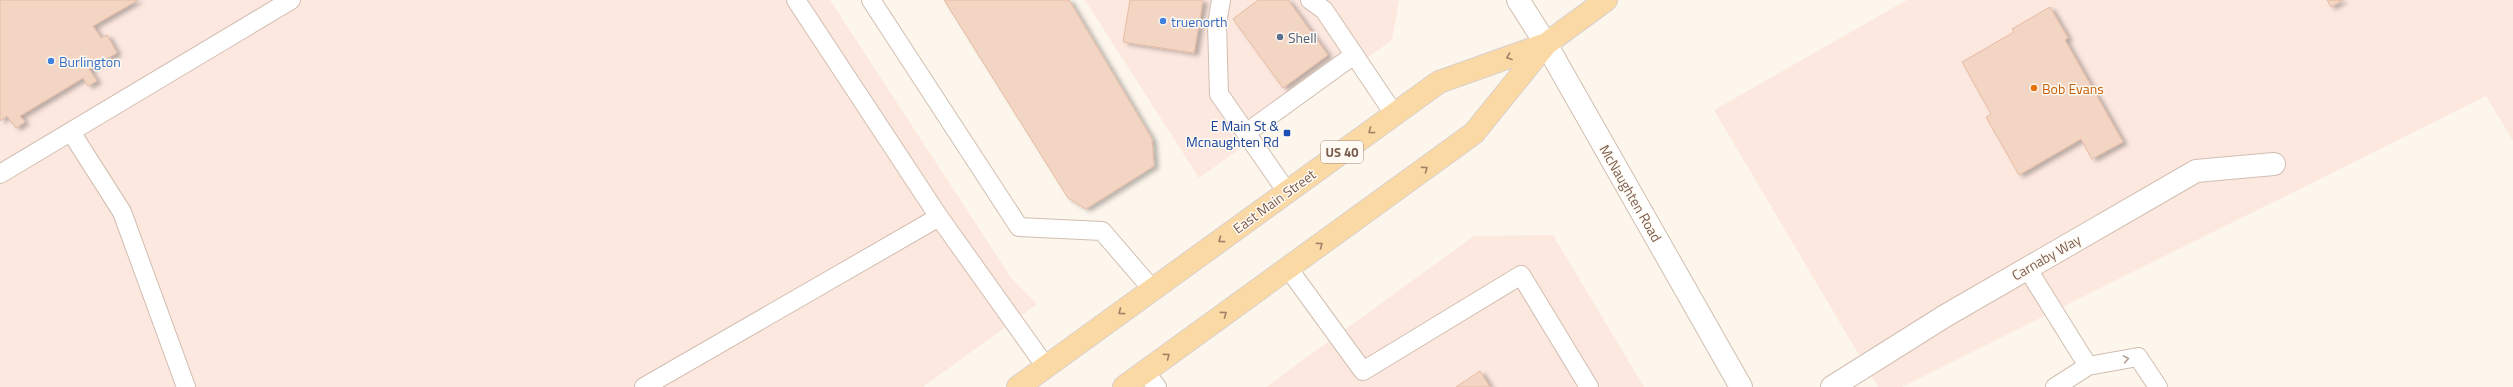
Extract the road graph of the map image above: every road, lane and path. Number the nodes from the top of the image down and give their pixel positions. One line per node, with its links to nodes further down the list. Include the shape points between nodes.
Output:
1 (291, 0): 11 (lane)
2 (796, 0): 16 (lane)
3 (870, 0): 19 (lane, via 1019,227 1102,231)
4 (1221, 0): 12 (lane, via 1217,24 1219,94)
5 (1310, 0): 9 (lane, via 1324,10)
6 (1518, 0): 8 (street, McNaughten Road)
7 (1606, 0): 8 (main road, East Main Street / US 40)
8 (1546, 44): 10 (main road, East Main Street / US 40, one-way to 10, via 1439,82); 17 (main road, East Main Street / US 40, one-way to 8, via 1474,133); 28 (street, McNaughten Road)
9 (1354, 55): 10 (lane); 12 (lane)
10 (1394, 114): 15 (main road, East Main Street / US 40, one-way to 15)
11 (71, 132): 14 (lane); 23 (lane, via 122,212)
12 (1246, 132): 15 (lane)
13 (2274, 164): 18 (street, Carnaby Way, via 2196,171)
14 (0, 174)
15 (1287, 192): 19 (main road, East Main Street / US 40, one-way to 19)
16 (939, 217): 21 (lane); 24 (lane)
17 (1288, 268): 22 (main road, East Main Street / US 40, one-way to 17); 27 (lane, via 1363,371 1521,274)
18 (2027, 268): 20 (lane); 29 (street, Carnaby Way)
19 (1152, 289): 21 (main road, East Main Street / US 40, one-way to 21)
20 (2088, 366): 30 (lane); 31 (lane, one-way to 31, via 2138,357)
21 (1046, 367): 25 (main road, East Main Street / US 40)
22 (1151, 379): 26 (main road, East Main Street / US 40)
23 (186, 387)
24 (644, 387)
25 (1018, 387)
26 (1124, 387)
27 (1589, 387)
28 (1741, 387)
29 (1832, 387)
30 (2055, 387)
31 (2158, 387)

